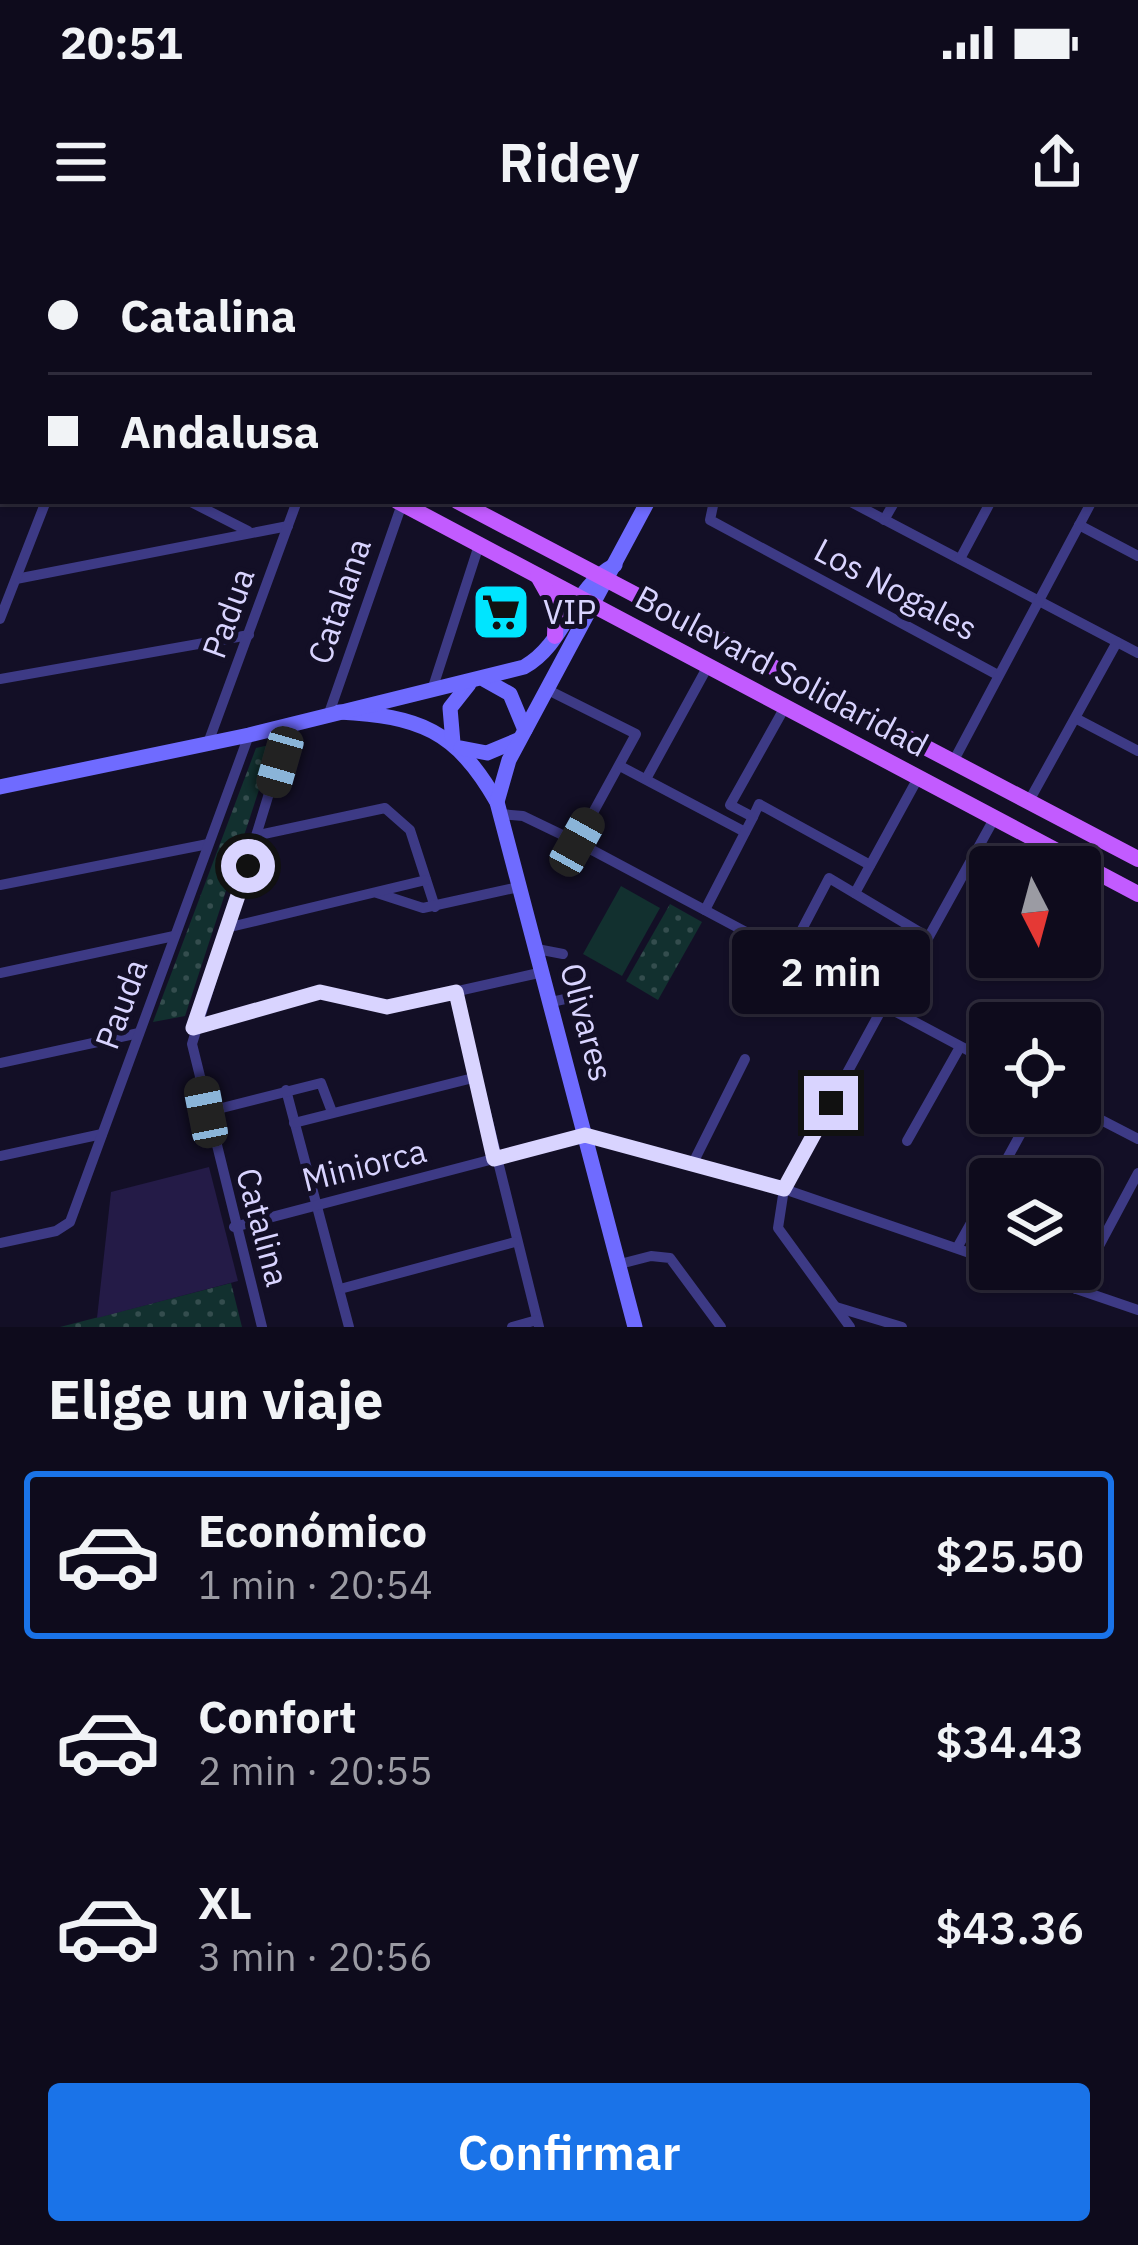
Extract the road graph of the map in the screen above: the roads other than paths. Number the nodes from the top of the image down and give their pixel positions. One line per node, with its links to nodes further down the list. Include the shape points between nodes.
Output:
1 (45, 504): 22 (street)
2 (195, 504): 16 (street)
3 (296, 504): 15 (street, Padua)
4 (399, 504): 37 (street, Catalana)
5 (404, 504): 17 (main road, Boulevard Solidaridad)
6 (463, 504): 20 (main road, Boulevard Solidaridad)
7 (646, 504): 20 (main road)
8 (713, 504): 31 (street, Los Nogales, via 708,517)
9 (855, 504): 13 (street)
10 (893, 504): 13 (street)
11 (990, 504): 19 (street)
12 (1090, 504): 14 (street)
13 (884, 520): 19 (street)
14 (1079, 525): 18 (street); 23 (street)
15 (288, 526): 16 (street); 26 (street, Padua)
16 (248, 532): 22 (street)
17 (480, 542): 21 (main road, Boulevard Solidaridad); 34 (street)
18 (1138, 556)
19 (960, 559): 23 (street)
20 (606, 574): 24 (main road); 45 (main road, Boulevard Solidaridad)
21 (538, 575): 24 (main road, Boulevard Solidaridad); 27 (main road, via 556,608)
22 (16, 579): 25 (street)
23 (1039, 600): 28 (street); 31 (street)
24 (588, 602): 27 (main road); 30 (main road, Boulevard Solidaridad); 35 (main road)
25 (0, 620)
26 (249, 635): 32 (street); 42 (street, Padua)
27 (555, 636): 33 (main road, via 530,664)
28 (1117, 642): 29 (street); 38 (street)
29 (1138, 653)
30 (708, 666): 36 (main road, Boulevard Solidaridad); 48 (street)
31 (996, 674): 45 (street)
32 (0, 679)
33 (477, 681): 34 (main road); 40 (main road, via 509,694); 43 (main road, via 451,708)
34 (432, 690): 37 (main road)
35 (548, 690): 40 (main road); 46 (street, via 636,734)
36 (785, 707): 47 (main road, Boulevard Solidaridad); 52 (street, via 730,805)
37 (334, 714): 39 (main road); 43 (main road, via 404,718)
38 (1077, 719): 44 (street); 50 (street)
39 (290, 725): 41 (main road); 55 (street, Catalina)
40 (523, 734): 43 (main road, via 487,753); 51 (main road)
41 (249, 735): 42 (main road); 57 (street, Pauda)
42 (208, 743): 49 (main road)
43 (456, 745): 51 (main road, Olivares)
44 (1138, 751)
45 (953, 762): 50 (main road, Boulevard Solidaridad)
46 (620, 766): 48 (street); 56 (street)
47 (918, 778): 53 (main road, Boulevard Solidaridad); 59 (street)
48 (646, 779): 54 (street)
49 (0, 787)
50 (1029, 801): 58 (main road, Boulevard Solidaridad)
51 (498, 808): 56 (street); 62 (main road, Olivares)
52 (753, 817): 54 (street); 59 (street, via 759,804)
53 (994, 819): 65 (main road, Boulevard Solidaridad); 70 (street)
54 (745, 832): 67 (street)
55 (259, 836): 60 (street, via 386,808 407,825); 68 (street, Catalina)
56 (577, 842): 67 (street)
57 (208, 844): 61 (street); 69 (street, Pauda)
58 (1138, 859)
59 (870, 865): 64 (street)
60 (426, 880): 63 (street); 66 (street)
61 (0, 885)
62 (519, 887): 66 (street); 71 (main road, Olivares)
63 (375, 893): 66 (street); 68 (street)
64 (855, 893): 70 (street); 73 (street, via 829,878)
65 (1138, 894)
66 (435, 907)
67 (705, 910): 73 (street)
68 (226, 928): 80 (street, Catalina)
69 (174, 936): 75 (street); 81 (street, Pauda)
70 (928, 937): 79 (street)
71 (537, 949): 72 (street); 74 (main road, Olivares)
72 (562, 954)
73 (788, 956): 79 (street)
74 (543, 972): 76 (street); 78 (main road, Olivares)
75 (0, 973)
76 (456, 992): 80 (street, via 387,1007 320,992); 86 (street)
77 (570, 998): 78 (street)
78 (551, 1002): 93 (main road, Olivares)
79 (885, 1006): 82 (street); 100 (street)
80 (193, 1028): 88 (street, Catalina)
81 (139, 1034): 85 (street); 92 (street, Pauda)
82 (960, 1047): 83 (street); 95 (street)
83 (969, 1052)
84 (746, 1059): 98 (street)
85 (0, 1063)
86 (473, 1078): 89 (street); 97 (street)
87 (286, 1090): 88 (street); 89 (street, via 321,1083); 91 (street)
88 (206, 1112): 102 (street, Catalina)
89 (332, 1112): 91 (street)
90 (1101, 1120): 94 (street)
91 (294, 1123): 101 (street)
92 (102, 1134): 96 (street); 106 (street, Pauda, via 65,1228)
93 (585, 1135): 97 (street, Miniorca); 98 (street, Miniorca); 109 (main road, Olivares)
94 (1138, 1139)
95 (907, 1142)
96 (0, 1156)
97 (494, 1159): 101 (street, Miniorca); 104 (street)
98 (694, 1162): 100 (street, Miniorca)
99 (1138, 1173): 105 (street)
100 (784, 1189): 107 (street, Miniorca); 112 (street, via 778,1228)
101 (317, 1204): 102 (street, Miniorca); 110 (street)
102 (234, 1227): 115 (street, Catalina)
103 (969, 1227): 107 (street)
104 (515, 1242): 110 (street); 114 (street)
105 (1101, 1242)
106 (0, 1243)
107 (957, 1248): 108 (street, Miniorca)
108 (969, 1252)
109 (620, 1264): 118 (main road, Olivares); 119 (street, via 670,1258)
110 (340, 1289): 116 (street)
111 (1082, 1290): 113 (street)
112 (832, 1306): 120 (street); 121 (street)
113 (1138, 1310)
114 (538, 1323): 117 (street)
115 (262, 1327)
116 (349, 1327)
117 (512, 1327)
118 (634, 1327)
119 (722, 1327)
120 (850, 1327)
121 (902, 1327)

